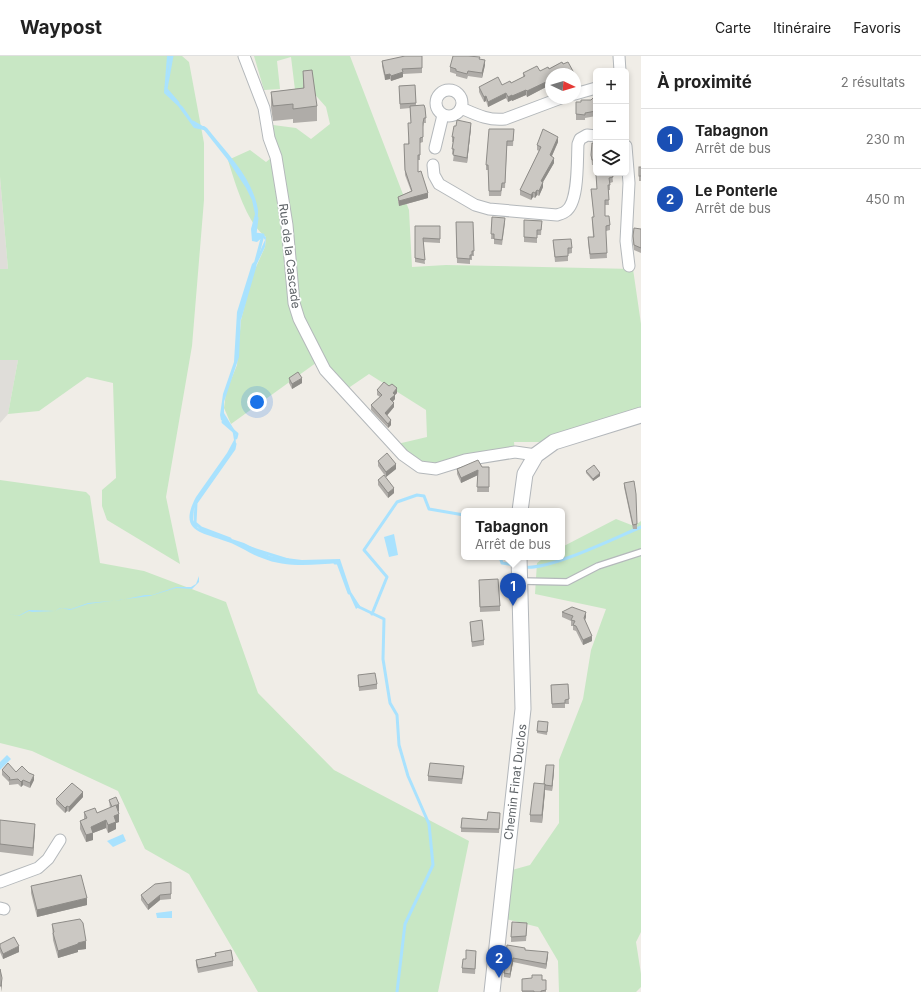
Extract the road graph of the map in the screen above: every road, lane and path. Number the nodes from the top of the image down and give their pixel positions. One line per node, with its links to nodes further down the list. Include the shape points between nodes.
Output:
1 (244, 56): 15 (street, Rue de la Cascade, via 264,108 269,138 276,157 287,225 294,303 299,319 325,370 403,455 420,467 436,469 465,460 515,452)
2 (619, 56): 3 (street)
3 (620, 68)
4 (593, 89): 5 (street)
5 (581, 92)
6 (545, 104): 7 (street, via 495,120)
7 (461, 108): 8 (street, via 451,116); 8 (street, via 461,99 456,92 444,91 436,101 437,109)
8 (443, 115): 10 (street)
9 (593, 136): 11 (street, via 587,135 580,139 572,204 566,211 557,214 489,209 475,205 439,184 434,175)
10 (435, 148)
11 (433, 165)
12 (628, 176): 13 (street, via 626,241)
13 (629, 266)
14 (641, 415): 15 (main road, via 554,442)
15 (536, 455): 16 (main road, via 524,474)
16 (520, 508)
17 (641, 552): 18 (lane, via 598,566 567,582)
18 (519, 570): 21 (main road, Chemin Finat Duclos, via 523,709)
19 (60, 840): 20 (street, via 48,859 38,868)
20 (0, 882)
21 (492, 992)

